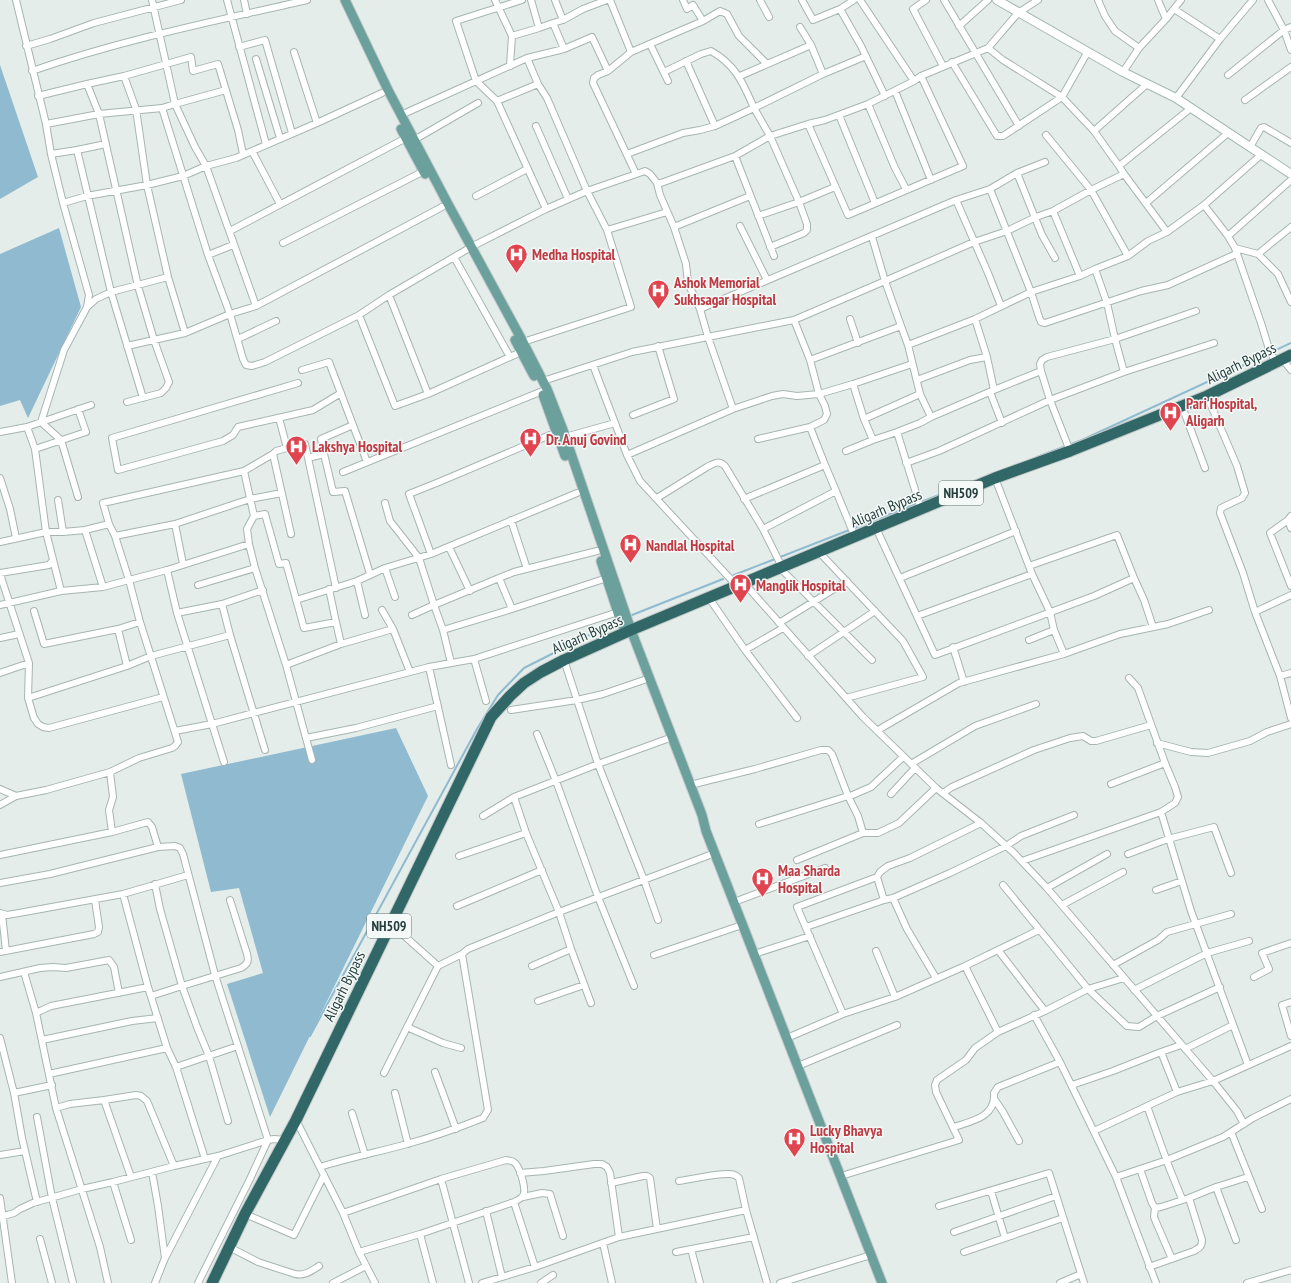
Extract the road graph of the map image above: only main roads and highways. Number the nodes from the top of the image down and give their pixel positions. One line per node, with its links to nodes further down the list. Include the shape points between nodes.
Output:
1 (338, 0): 3 (main road, via 382,93)
2 (345, 0): 3 (main road, via 401,115)
3 (410, 139): 4 (main road)
4 (423, 165): 5 (main road); 5 (main road, via 442,207)
5 (468, 249): 7 (main road, via 523,342); 7 (main road, via 521,352)
6 (1281, 359): 9 (highway, Aligarh Bypass / NH509, via 1207,396 1068,446 996,478 920,505 876,528 853,532 819,552)
7 (544, 387): 8 (main road)
8 (576, 478): 9 (main road); 9 (main road, via 577,493 618,612)
9 (628, 631): 10 (main road, via 702,815); 10 (main road, via 644,680 697,816); 11 (highway, Aligarh Bypass / NH509, via 541,672 524,683 491,717 296,1120 277,1140)
10 (706, 831): 12 (main road)
11 (212, 1283)
12 (882, 1283)

